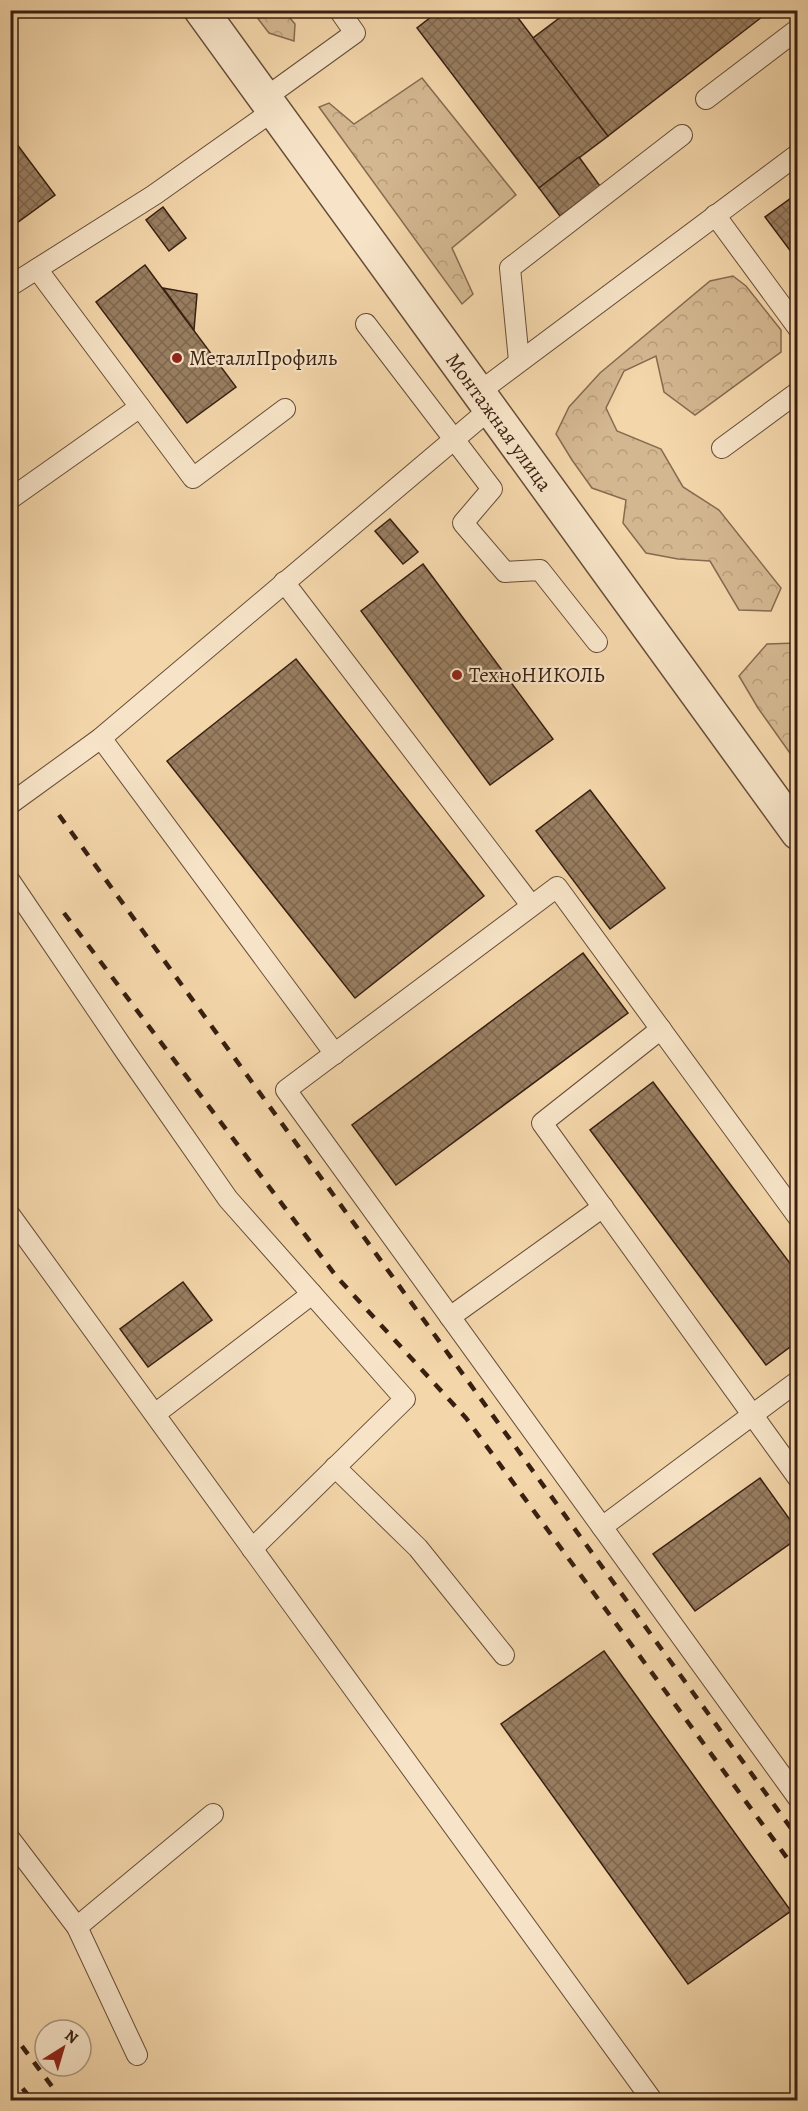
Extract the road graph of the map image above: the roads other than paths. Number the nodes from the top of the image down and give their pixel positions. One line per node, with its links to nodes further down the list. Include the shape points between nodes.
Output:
1 (201, 10): 5 (street, Монтажная улица)
2 (339, 10): 5 (lane, via 355,33)
3 (798, 29): 4 (lane)
4 (706, 99)
5 (270, 104): 9 (lane, via 154,195); 15 (street, Монтажная улица)
6 (682, 135): 13 (lane, via 510,268)
7 (798, 154): 8 (lane)
8 (715, 215): 12 (lane); 13 (lane)
9 (37, 269): 10 (lane); 16 (lane)
10 (10, 286)
11 (366, 324): 18 (lane)
12 (798, 328)
13 (519, 361): 15 (lane)
14 (798, 392): 19 (lane)
15 (484, 401): 18 (lane); 25 (street, Монтажная улица)
16 (140, 407): 17 (lane, via 193,478); 20 (lane)
17 (285, 409)
18 (454, 439): 21 (lane); 22 (lane, via 492,489 463,523 505,572 540,570)
19 (722, 448)
20 (10, 499)
21 (284, 582): 23 (lane); 27 (lane)
22 (597, 642)
23 (101, 738): 24 (lane); 29 (lane)
24 (10, 804)
25 (798, 833)
26 (10, 882): 33 (lane, via 228,1199)
27 (531, 905): 28 (lane, via 557,886); 29 (lane)
28 (661, 1029): 30 (lane, via 542,1122); 32 (lane)
29 (335, 1054): 34 (lane, via 286,1090)
30 (603, 1207): 34 (lane); 37 (lane)
31 (10, 1215): 36 (lane)
32 (798, 1217)
33 (312, 1294): 36 (lane); 38 (lane, via 405,1399)
34 (450, 1317): 40 (lane)
35 (798, 1381): 37 (lane)
36 (154, 1414): 41 (lane)
37 (752, 1415): 39 (lane); 40 (lane)
38 (335, 1467): 41 (lane); 42 (lane, via 418,1548)
39 (798, 1478)
40 (602, 1527): 43 (lane)
41 (252, 1549): 48 (lane)
42 (504, 1654)
43 (798, 1798)
44 (213, 1814): 46 (lane)
45 (10, 1839): 46 (lane)
46 (77, 1927): 47 (lane)
47 (137, 2055)
48 (652, 2100)

